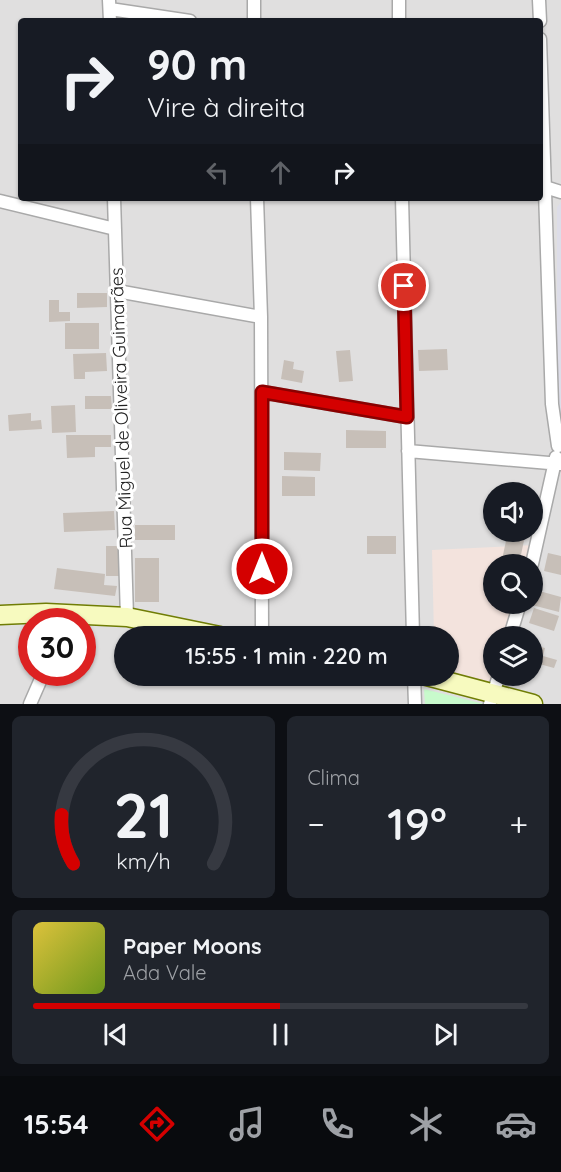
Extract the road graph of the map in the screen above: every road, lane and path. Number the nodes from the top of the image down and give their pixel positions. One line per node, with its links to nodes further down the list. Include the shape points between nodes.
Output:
1 (254, 0): 6 (street)
2 (399, 0): 7 (street)
3 (539, 0): 8 (street)
4 (110, 10): 5 (street)
5 (168, 18)
6 (254, 18)
7 (399, 18)
8 (540, 18)
9 (543, 162): 10 (street)
10 (544, 187): 11 (street); 21 (street, via 552,404)
11 (561, 192)
12 (0, 201): 16 (street)
13 (114, 201): 16 (street, Rua Miguel de Oliveira Guimarães)
14 (257, 201): 18 (street)
15 (402, 201): 20 (street)
16 (115, 229): 17 (street, Rua Miguel de Oliveira Guimarães)
17 (117, 291): 18 (street); 27 (street, Rua Miguel de Oliveira Guimarães)
18 (261, 317): 19 (street)
19 (262, 392): 20 (street); 30 (street)
20 (407, 417): 22 (street)
21 (560, 442): 23 (street)
22 (408, 451): 23 (street); 31 (street)
23 (558, 464): 24 (street)
24 (534, 554)
25 (18, 614): 26 (street)
26 (0, 615)
27 (127, 617): 28 (street); 29 (street)
28 (96, 618)
29 (171, 626)
30 (262, 626)
31 (413, 626)
32 (38, 686): 36 (street)
33 (414, 686): 37 (street)
34 (456, 686): 35 (street)
35 (492, 698): 38 (street)
36 (30, 704)
37 (415, 704)
38 (533, 704)

